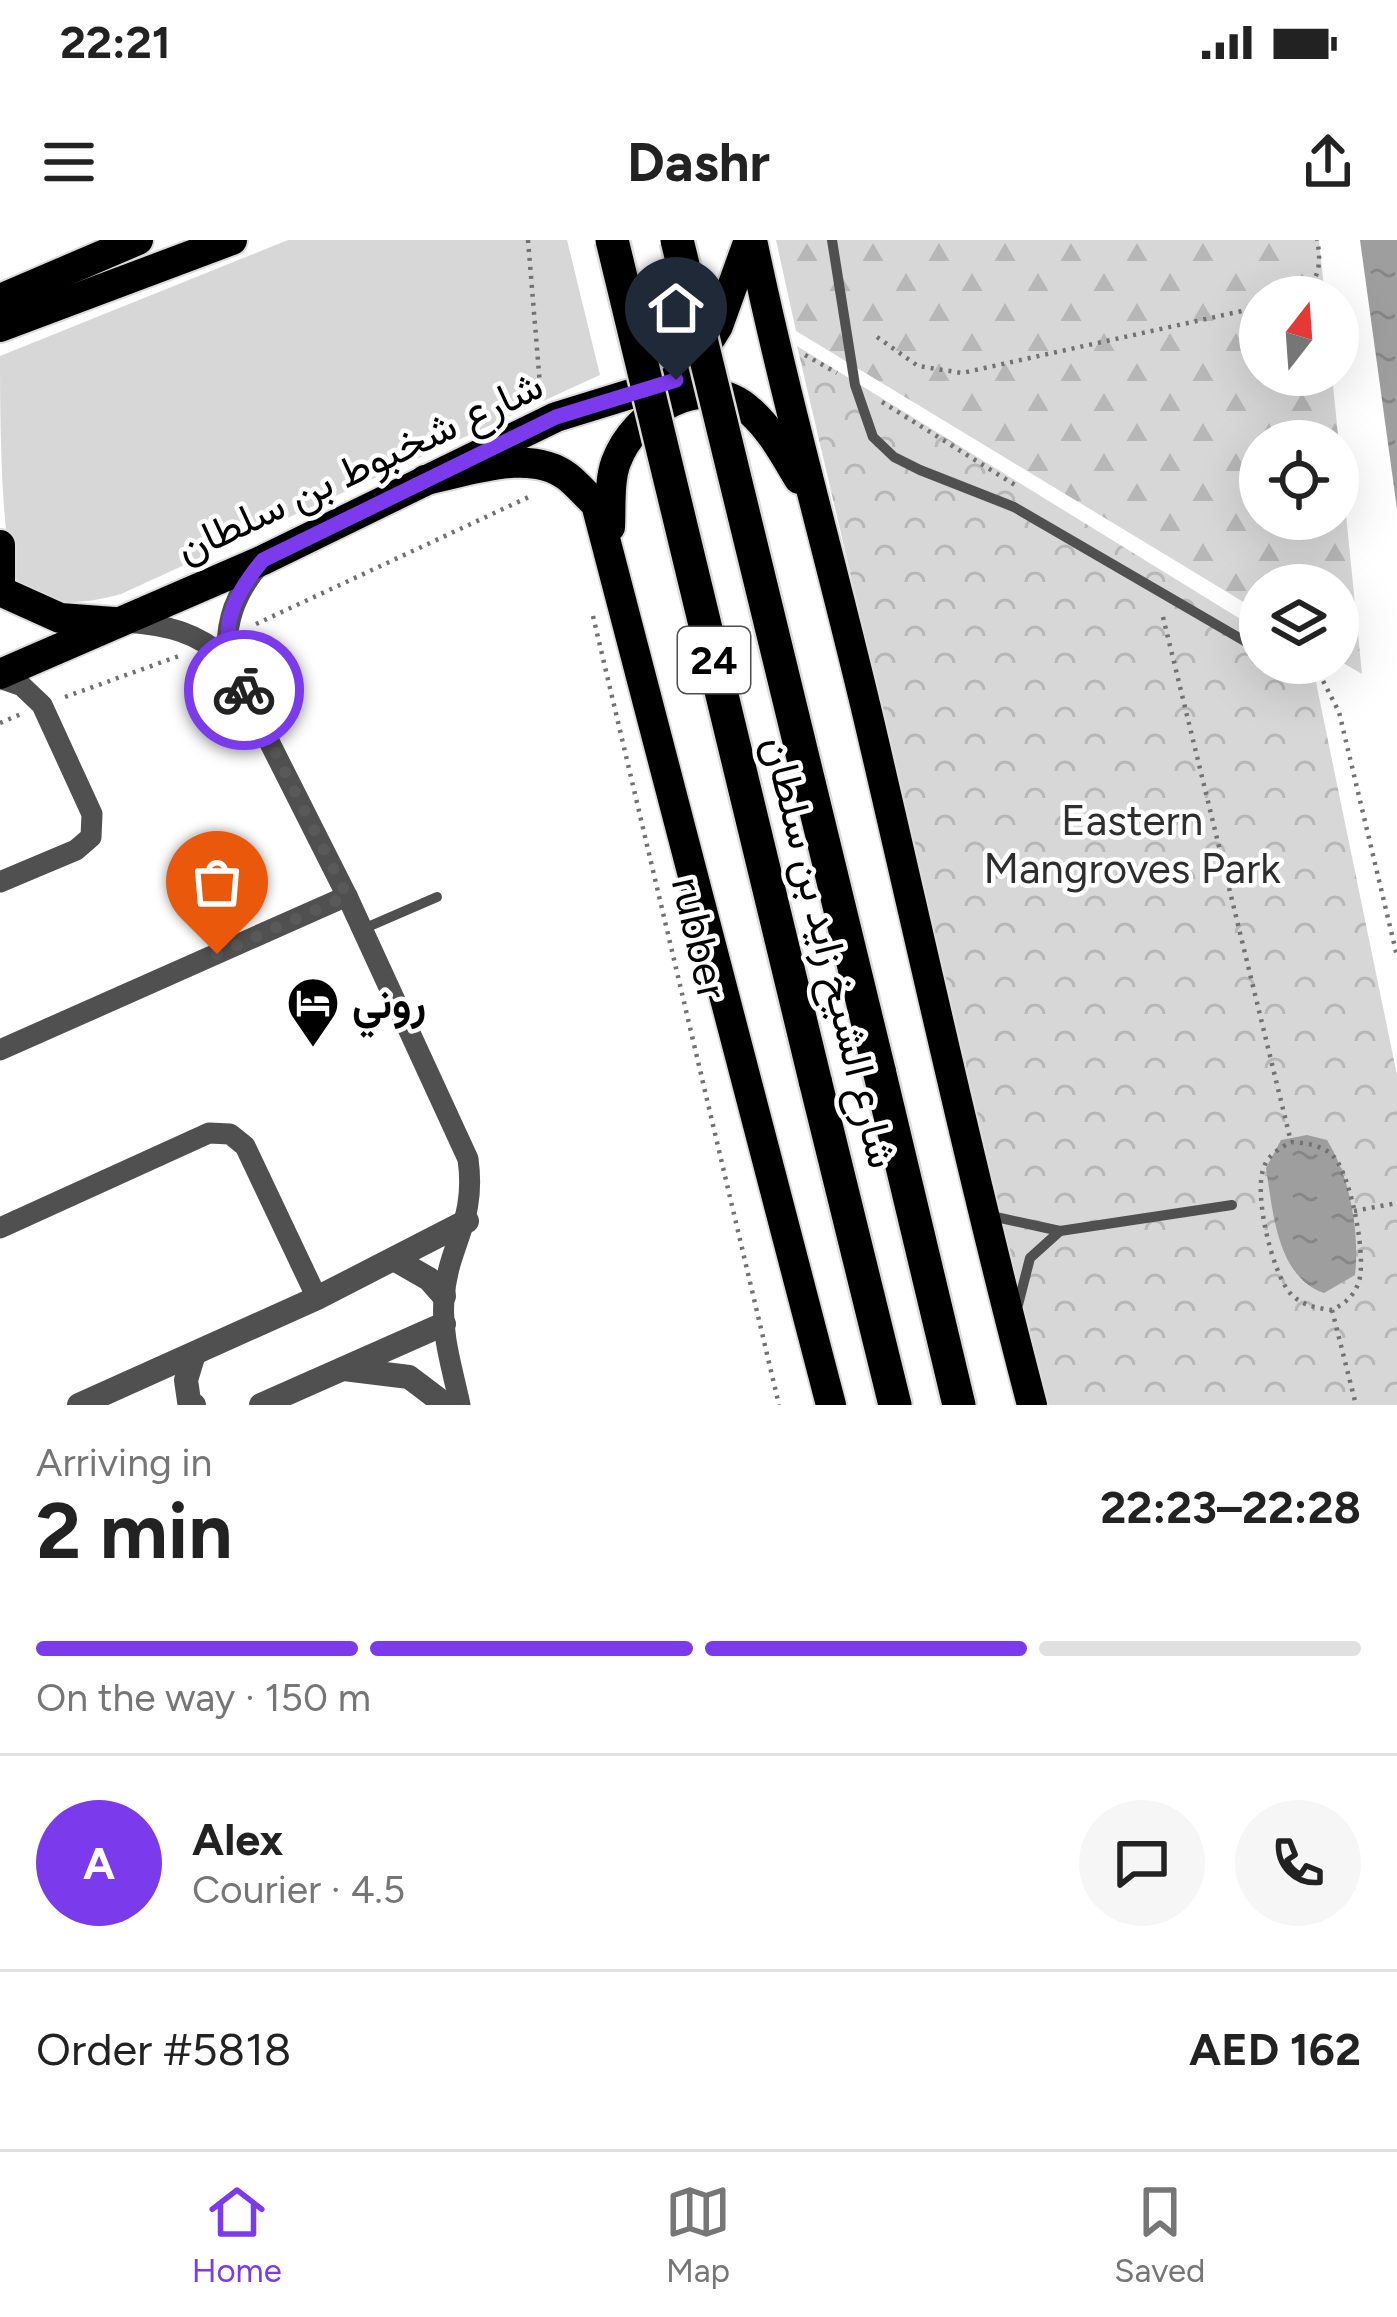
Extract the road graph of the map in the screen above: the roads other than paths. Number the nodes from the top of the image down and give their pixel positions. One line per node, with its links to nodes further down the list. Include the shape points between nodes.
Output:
1 (138, 240): 7 (main road)
2 (232, 240): 8 (main road)
3 (612, 240): 42 (highway, شارع الشيخ زايد بن سلطان / 24, bridge)
4 (677, 240): 43 (highway, شارع الشيخ زايد بن سلطان / 24, bridge)
5 (751, 240): 9 (main road, شارع شخبوط بن سلطان, via 706,350 676,380 556,417); 10 (main road)
6 (832, 240): 16 (lane, via 856,385 873,437 908,464 1014,507)
7 (0, 299)
8 (0, 327)
9 (425, 480): 11 (main road, via 516,462 558,471 596,504); 13 (main road, شارع شخبوط بن سلطان)
10 (815, 505): 11 (main road, via 750,410 733,399 692,394 672,400 624,446 614,467); 25 (main road)
11 (608, 539): 41 (main road)
12 (0, 545): 14 (main road)
13 (263, 560): 15 (main road, شارع شخبوط بن سلطان); 17 (street, via 244,583)
14 (0, 591): 15 (main road, via 60,617)
15 (119, 622): 17 (street, via 165,625); 18 (main road, شارع شخبوط بن سلطان)
16 (1239, 638)
17 (222, 648): 20 (street)
18 (0, 676): 19 (street, via 42,705 92,814 92,836 76,850)
19 (0, 882)
20 (347, 896): 22 (street); 23 (street)
21 (437, 898): 22 (lane)
22 (362, 929): 26 (street, via 468,1159)
23 (0, 1050)
24 (1232, 1204): 28 (lane)
25 (987, 1215): 28 (lane); 33 (main road)
26 (467, 1221): 29 (street); 30 (street)
27 (0, 1228): 31 (street, via 209,1132 230,1134 245,1145)
28 (1060, 1231): 33 (lane, via 1030,1258)
29 (394, 1258): 30 (street); 31 (street)
30 (444, 1296): 32 (street)
31 (317, 1298): 34 (street)
32 (444, 1324): 35 (street); 40 (street)
33 (1013, 1332): 44 (main road)
34 (194, 1354): 36 (street); 37 (street, via 187,1380)
35 (342, 1369): 38 (street); 39 (street, via 410,1377)
36 (79, 1405)
37 (194, 1405)
38 (261, 1405)
39 (446, 1405)
40 (460, 1405)
41 (831, 1405)
42 (895, 1405)
43 (959, 1405)
44 (1033, 1405)

